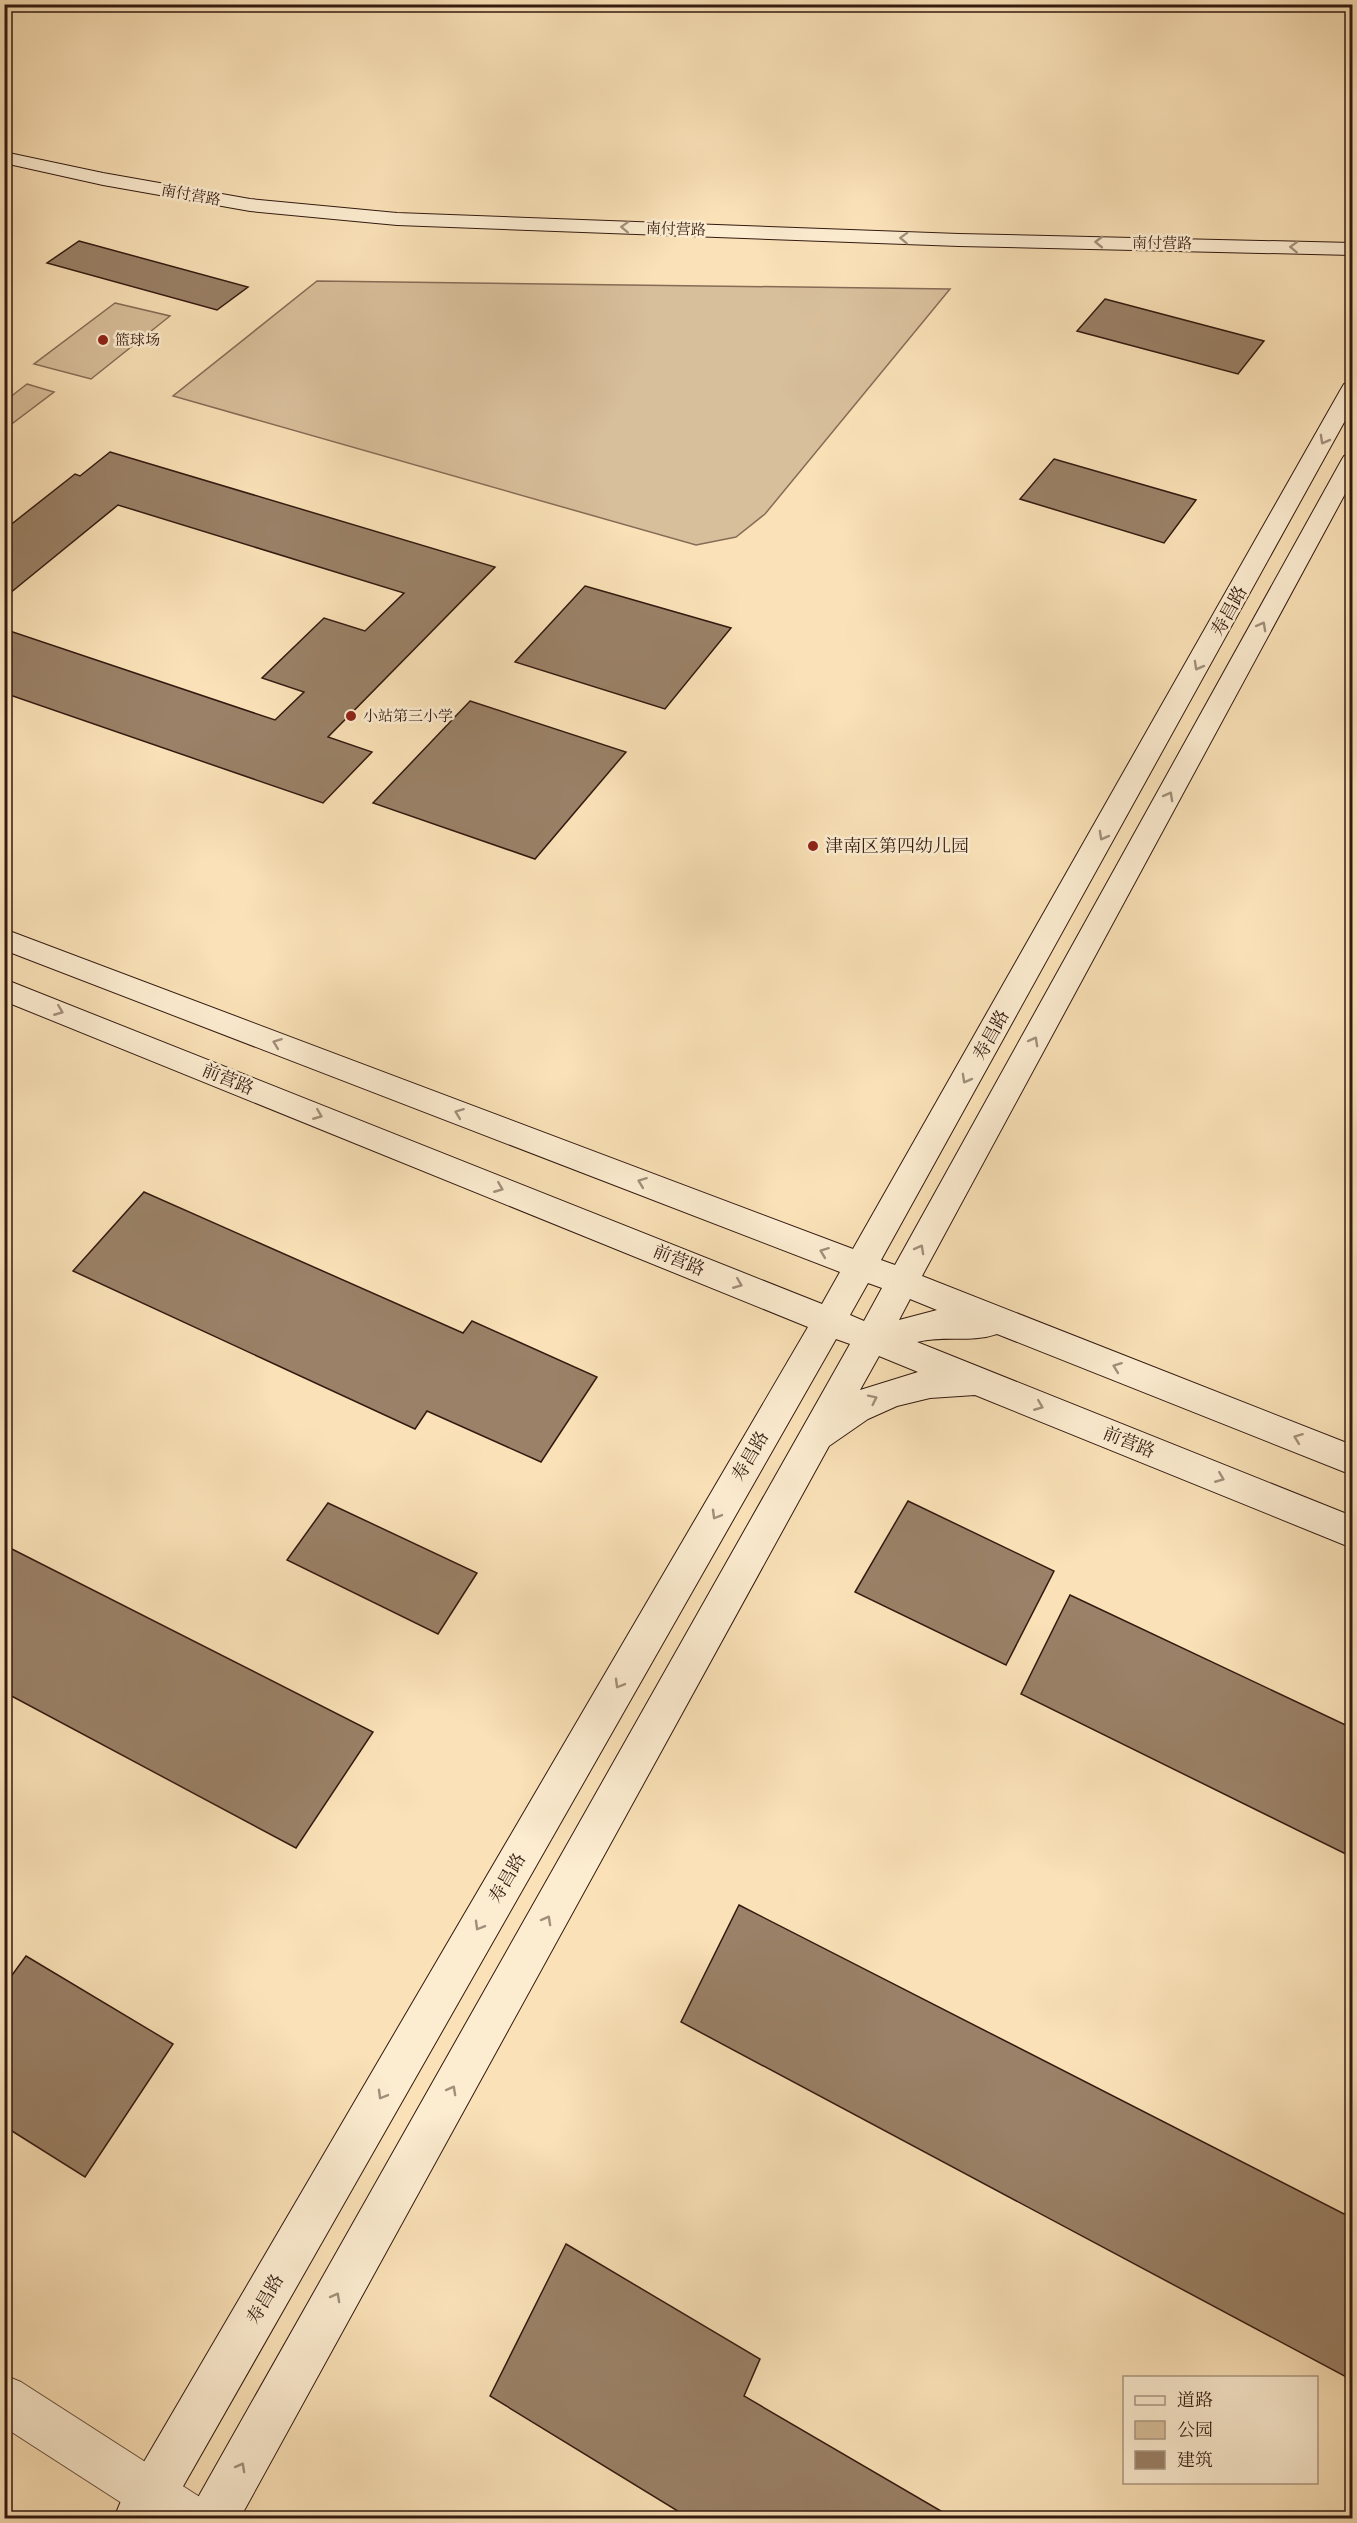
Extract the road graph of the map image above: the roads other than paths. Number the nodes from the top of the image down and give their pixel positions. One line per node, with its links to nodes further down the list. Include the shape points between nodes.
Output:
1 (4, 157): 3 (street, 南付营路, one-way to 1, via 959,240 397,219 250,206)
2 (4, 176): 4 (street, 南付营路, via 227,221 324,231 882,254)
3 (1353, 249)
4 (1353, 266)
5 (1353, 389): 9 (street, 寿昌路, one-way to 9)
6 (1353, 462): 10 (street, 寿昌路, one-way to 6)
7 (4, 939): 9 (street, one-way to 7)
8 (4, 989): 11 (street, 前营路, one-way to 11)
9 (861, 1266): 10 (street); 11 (street, 寿昌路)
10 (902, 1282): 12 (street); 13 (street, 寿昌路)
11 (830, 1321): 13 (street, 前营路); 15 (street, 寿昌路)
12 (1015, 1327): 13 (street, via 948,1322); 17 (street, one-way to 12)
13 (872, 1340): 14 (street, 前营路); 15 (street, via 815,1375); 16 (street, 寿昌路)
14 (985, 1384): 16 (street, one-way to 14, via 834,1424 880,1395 927,1384); 18 (street, 前营路, one-way to 18)
15 (766, 1428): 20 (street, 寿昌路, one-way to 20)
16 (810, 1447): 21 (street, 寿昌路, one-way to 16)
17 (1353, 1460)
18 (1353, 1532)
19 (4, 2399): 20 (street)
20 (160, 2511)
21 (213, 2518)

